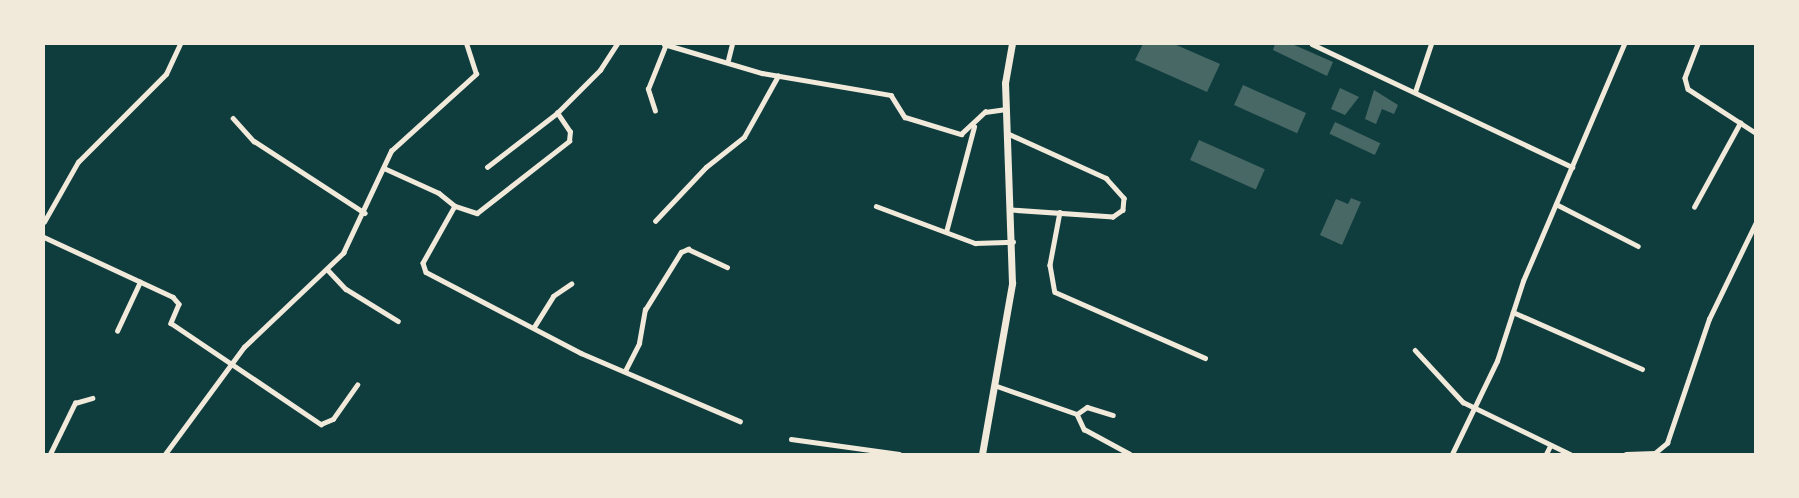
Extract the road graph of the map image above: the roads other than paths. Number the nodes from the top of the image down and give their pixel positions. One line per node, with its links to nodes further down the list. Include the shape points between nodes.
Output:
1 (180, 44): 34 (street, via 166,74 78,162)
2 (466, 44): 25 (street, via 476,74 400,141)
3 (617, 44): 17 (street, via 600,70)
4 (665, 44): 11 (street); 16 (street, via 648,89)
5 (732, 44): 12 (street)
6 (1012, 44): 15 (main road)
7 (1312, 44): 14 (street)
8 (1431, 44): 14 (street)
9 (1624, 44): 24 (street)
10 (1698, 44): 19 (street, via 1685,84)
11 (684, 45): 12 (street)
12 (728, 60): 13 (street)
13 (778, 76): 20 (street, via 891,95 905,117 961,134); 33 (street, via 744,137 705,167)
14 (1415, 92): 24 (street)
15 (1006, 109): 20 (street, via 985,112); 21 (main road)
16 (655, 111)
17 (557, 113): 23 (street); 27 (street, via 570,132 569,141 477,213)
18 (233, 118): 32 (street, via 254,141)
19 (1740, 123): 22 (street); 29 (street)
20 (975, 124): 36 (street)
21 (1007, 132): 30 (main road); 31 (street, via 1106,178 1124,198 1123,210 1113,217)
22 (1755, 133)
23 (487, 167)
24 (1572, 167): 26 (street)
25 (384, 168): 27 (street); 32 (street)
26 (1556, 204): 41 (street); 46 (street)
27 (455, 206): 48 (street, via 424,270 479,303)
28 (876, 206): 36 (street)
29 (1694, 207)
30 (1011, 210): 31 (street); 40 (main road)
31 (1060, 212): 51 (street, via 1050,265 1055,292)
32 (364, 213): 43 (street)
33 (655, 221)
34 (44, 222)
35 (1755, 222): 37 (street)
36 (946, 232): 40 (street, via 975,243)
37 (1748, 236): 39 (street); 73 (street, via 1709,319 1667,443 1655,453)
38 (44, 237): 44 (street)
39 (1755, 240)
40 (1013, 242): 56 (main road, via 1010,306)
41 (1638, 246)
42 (727, 267): 54 (street, via 688,249 681,252 645,310 639,343)
43 (328, 270): 47 (street, via 346,289); 52 (street)
44 (140, 282): 49 (street); 52 (street, via 178,300 171,323)
45 (571, 284): 48 (street, via 553,296)
46 (1513, 312): 53 (street); 58 (street)
47 (398, 321)
48 (534, 327): 54 (street)
49 (117, 331)
50 (1414, 350): 58 (street, via 1446,387)
51 (1204, 358)
52 (233, 363): 55 (street, via 321,424 333,419); 65 (street)
53 (1642, 369)
54 (625, 370): 61 (street)
55 (357, 385)
56 (997, 386): 59 (street); 68 (main road)
57 (92, 399): 64 (street, via 75,403)
58 (1474, 410): 63 (street); 70 (street)
59 (1077, 414): 60 (street, via 1087,407); 69 (street, via 1084,429)
60 (1113, 415)
61 (740, 420)
62 (791, 439): 66 (street)
63 (1550, 446): 71 (street); 72 (street)
64 (50, 454)
65 (165, 454)
66 (898, 454): 67 (street)
67 (906, 454)
68 (982, 454)
69 (1130, 454)
70 (1452, 454)
71 (1546, 454)
72 (1570, 454)
73 (1626, 454)

